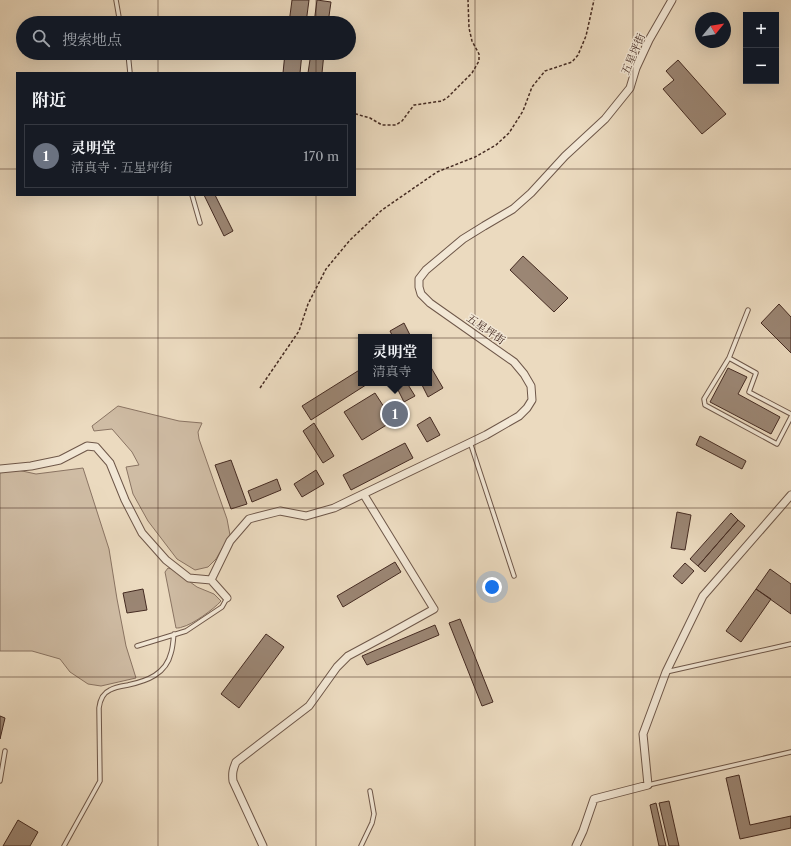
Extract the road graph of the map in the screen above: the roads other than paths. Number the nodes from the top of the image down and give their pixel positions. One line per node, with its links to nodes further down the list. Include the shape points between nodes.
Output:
1 (116, 0): 3 (lane)
2 (672, 0): 12 (street, 五星坪街, via 642,54 630,88 605,119 513,209 463,240 426,270 419,279 421,294 430,303 514,362 531,386 532,400 519,416)
3 (119, 16)
4 (129, 60): 5 (lane)
5 (130, 72)
6 (192, 196): 7 (lane)
7 (200, 223)
8 (748, 310): 9 (lane)
9 (728, 358): 10 (lane, via 756,373 749,392); 11 (lane, via 704,399 705,405 777,444)
10 (791, 414)
11 (791, 417)
12 (470, 442): 14 (street, 五星坪街); 16 (lane)
13 (0, 469): 17 (street, via 60,460 87,446 96,447 110,463 142,533 166,560 189,578)
14 (364, 495): 17 (street, 五星坪街, via 334,508 306,516 280,511 249,519 230,541); 29 (street, via 434,609 348,656 309,706 236,762 232,774 233,781)
15 (791, 495): 22 (street, via 703,596)
16 (514, 576)
17 (210, 580): 18 (street)
18 (227, 598): 19 (lane, via 222,607 186,631)
19 (174, 634): 21 (lane); 28 (lane, via 172,653 157,674 142,682 110,690 101,699 100,781)
20 (791, 644): 22 (lane)
21 (137, 646)
22 (666, 672): 26 (street, via 644,734)
23 (5, 751): 25 (lane)
24 (791, 752): 26 (lane)
25 (0, 781)
26 (648, 785): 31 (street, via 594,799)
27 (370, 791): 30 (lane, via 374,814)
28 (64, 846)
29 (263, 846)
30 (361, 846)
31 (576, 846)

